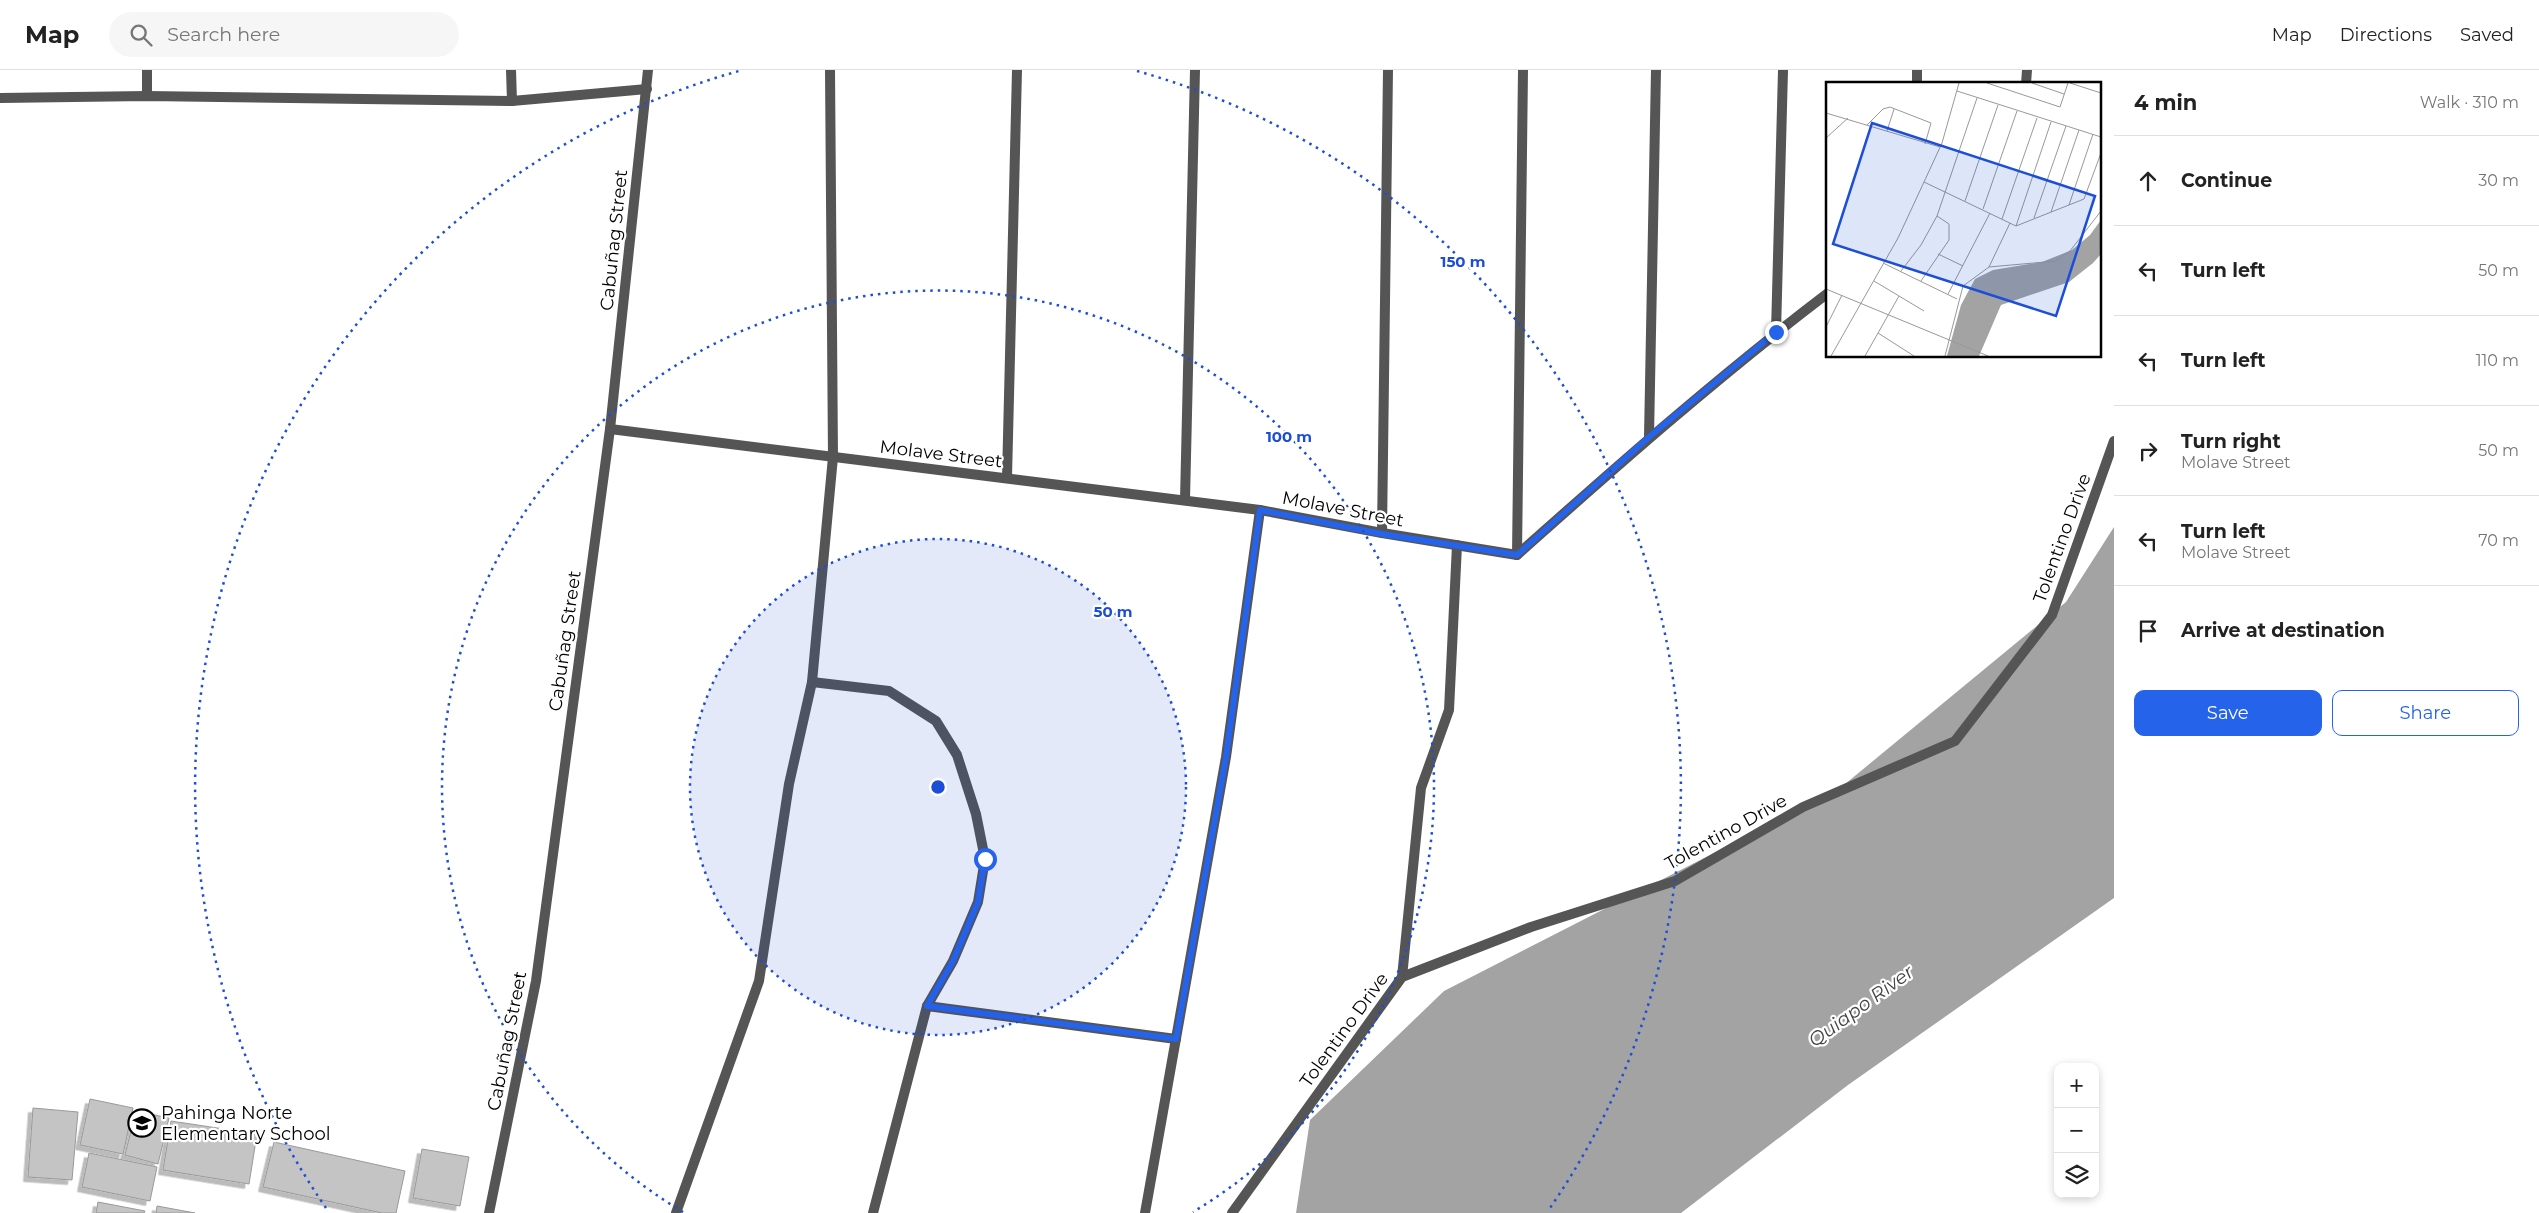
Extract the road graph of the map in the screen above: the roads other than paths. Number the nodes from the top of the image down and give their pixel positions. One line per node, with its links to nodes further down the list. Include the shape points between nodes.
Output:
1 (147, 70): 12 (street)
2 (511, 70): 14 (street)
3 (648, 70): 11 (street, Cabuñag Street)
4 (830, 70): 20 (street)
5 (1017, 70): 21 (street)
6 (1195, 70): 22 (street)
7 (1388, 70): 24 (street)
8 (1523, 70): 26 (street)
9 (1656, 70): 18 (street)
10 (1783, 70): 16 (street)
11 (646, 89): 14 (street); 17 (street, Cabuñag Street)
12 (147, 96): 13 (street); 14 (street)
13 (0, 98)
14 (512, 101)
15 (1826, 294): 16 (street)
16 (1776, 332): 18 (street)
17 (610, 429): 20 (street, Molave Street); 31 (street, Cabuñag Street, via 536,981)
18 (1649, 437): 26 (street)
19 (2114, 441): 28 (street, Tolentino Drive, via 2052,615 1955,740 1803,807 1675,881 1531,927)
20 (832, 457): 21 (street, Molave Street); 27 (street)
21 (1007, 478): 22 (street, Molave Street)
22 (1185, 500): 23 (street, Molave Street)
23 (1260, 510): 24 (street, Molave Street); 30 (street, via 1226,757)
24 (1382, 534): 25 (street, Molave Street)
25 (1457, 546): 26 (street, Molave Street); 28 (street, via 1449,710 1421,788)
26 (1517, 555)
27 (812, 682): 29 (street, via 890,691 936,721 957,755 976,814 985,859 978,902 953,961); 32 (street, via 789,784 759,981)
28 (1402, 977): 35 (street, Tolentino Drive)
29 (927, 1006): 30 (street); 33 (street)
30 (1176, 1039): 34 (street)
31 (490, 1213)
32 (676, 1213)
33 (873, 1213)
34 (1145, 1213)
35 (1232, 1213)

